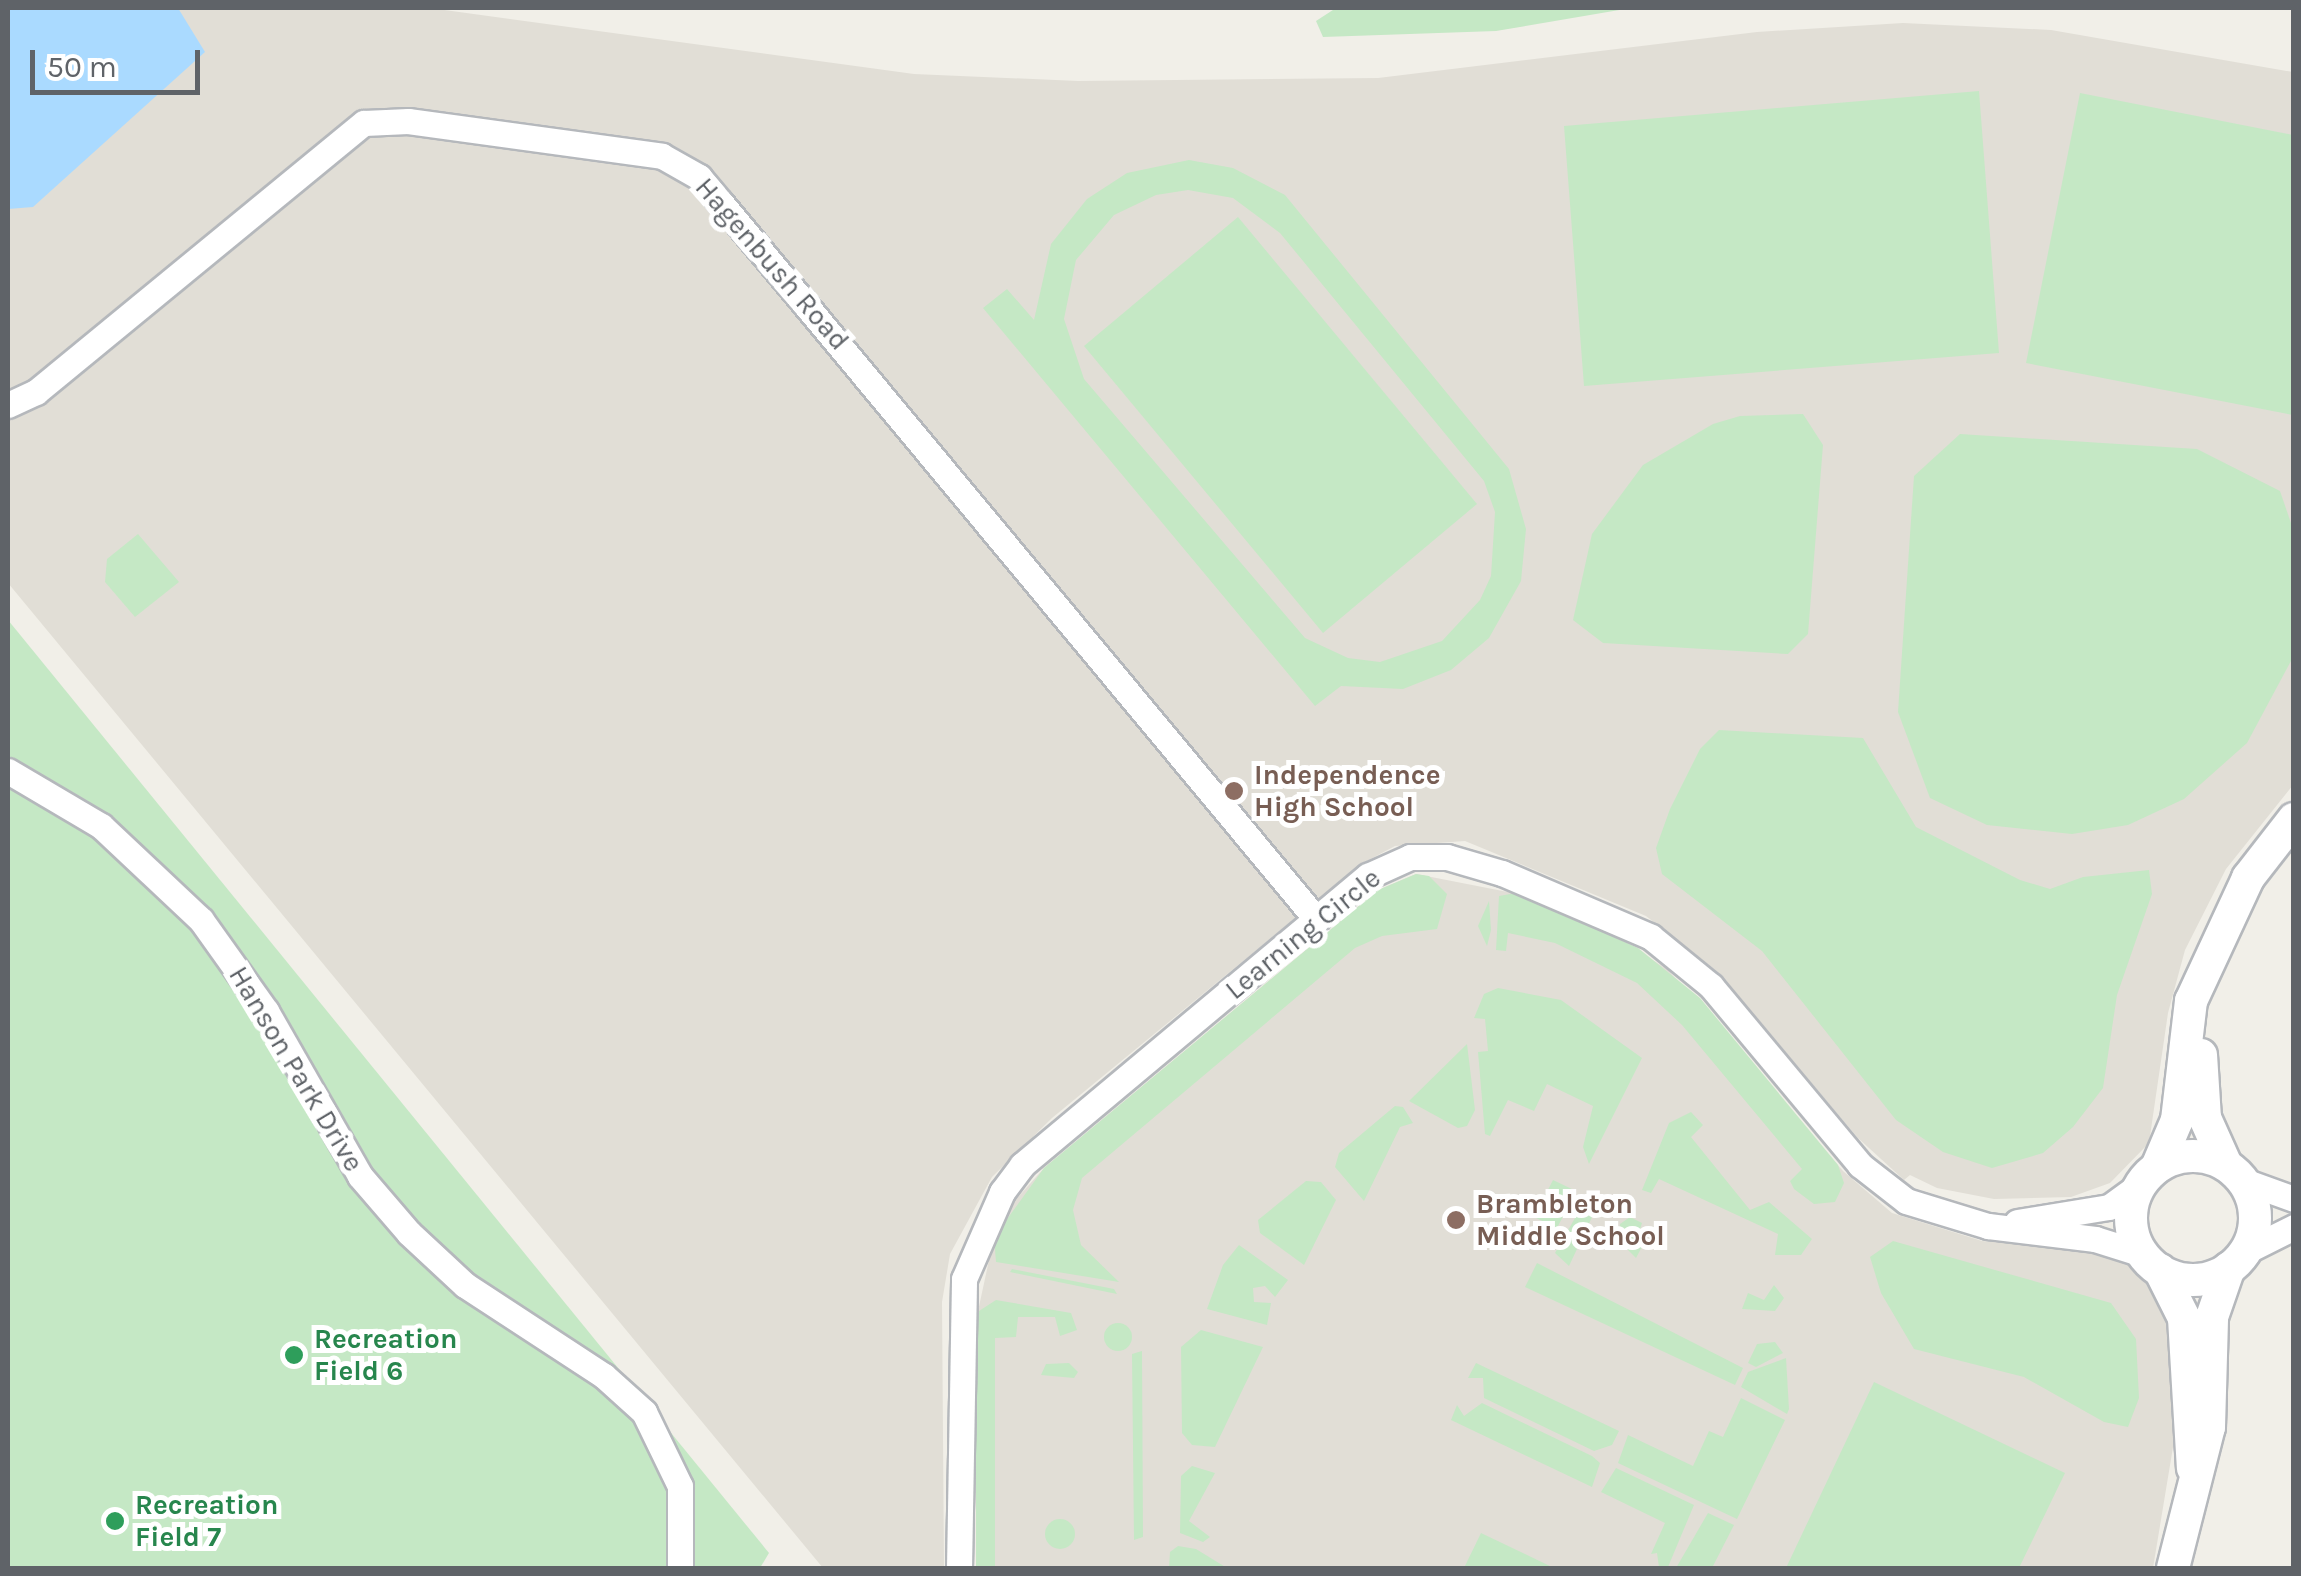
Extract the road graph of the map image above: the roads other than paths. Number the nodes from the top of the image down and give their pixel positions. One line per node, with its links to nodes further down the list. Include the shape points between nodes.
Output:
1 (8, 405): 4 (street, Hagenbush Road, via 36,392 364,122 408,120 662,156 699,177)
2 (8, 771): 14 (street, Hanson Park Drive, via 101,826 201,920 266,1011 360,1176 410,1233 466,1284 604,1376 644,1412 680,1486)
3 (2294, 819): 5 (street, via 2248,878)
4 (1317, 920): 9 (street, Learning Circle, via 1389,866 1447,857 1627,923 1711,986 1876,1180 1906,1201); 15 (street, Learning Circle, via 1022,1165 987,1216 968,1260 960,1312)
5 (2206, 976): 6 (street, via 2198,1081 2205,1118); 7 (street, via 2191,1001 2176,1120)
6 (2235, 1173): 7 (street, via 2192,1156); 8 (street); 11 (street, via 2256,1216)
7 (2149, 1176): 9 (street, Learning Circle, via 2110,1207); 12 (street, via 2131,1220)
8 (2294, 1198)
9 (1988, 1226): 12 (street, Learning Circle, via 2095,1239)
10 (2294, 1227): 11 (street)
11 (2238, 1260): 12 (street, via 2195,1280); 13 (street, via 2212,1317 2210,1427)
12 (2151, 1262): 13 (street, via 2184,1318)
13 (2194, 1472): 16 (street)
14 (680, 1568)
15 (959, 1568)
16 (2174, 1568)

